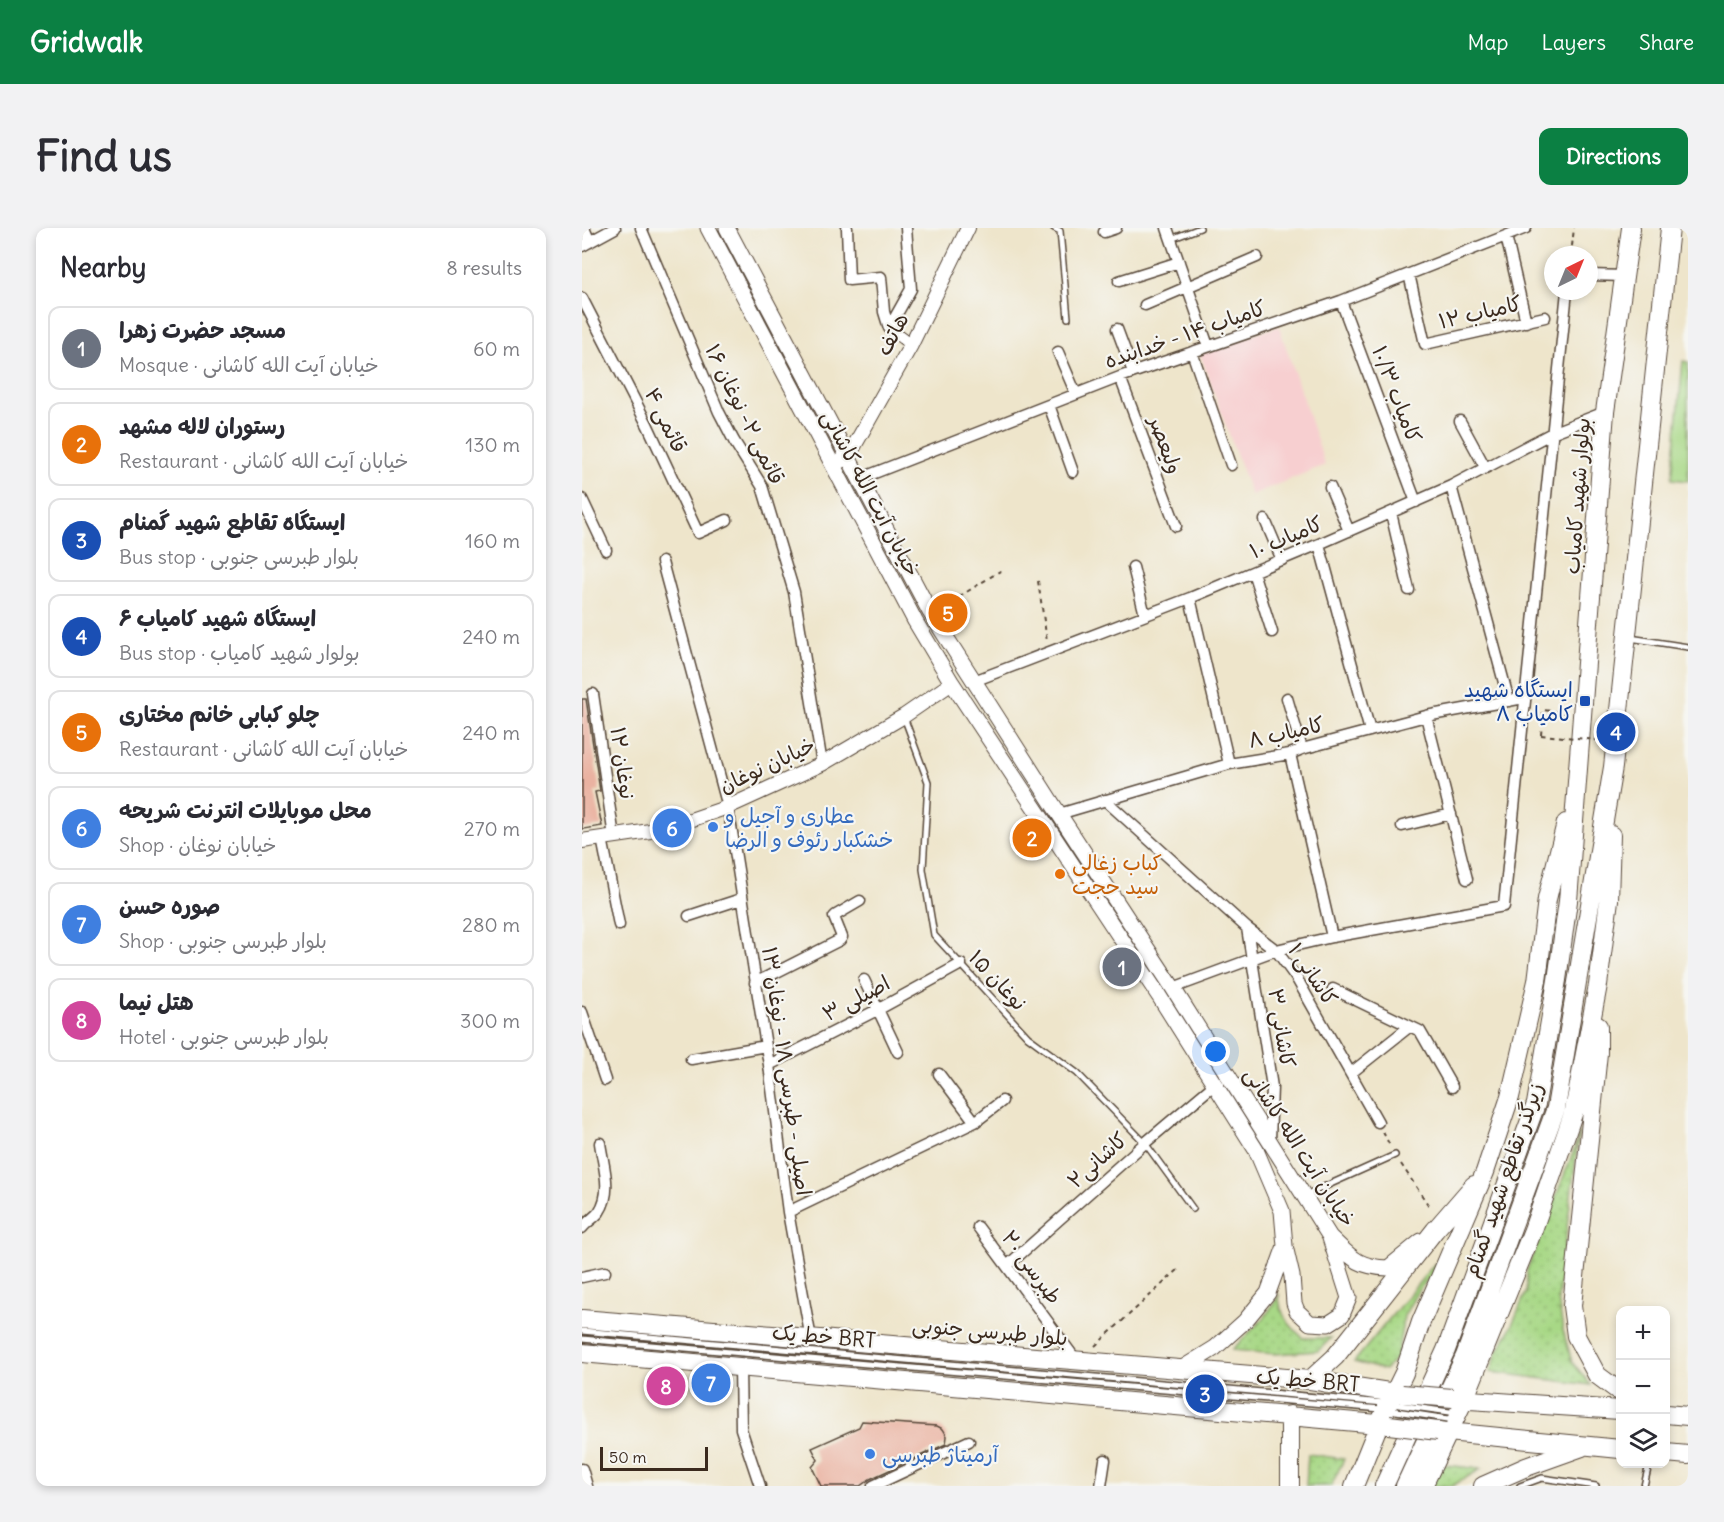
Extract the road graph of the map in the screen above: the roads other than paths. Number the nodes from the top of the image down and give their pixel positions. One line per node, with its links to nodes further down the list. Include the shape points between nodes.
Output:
1 (584, 228): 19 (street)
2 (615, 228): 19 (street)
3 (641, 228): 85 (street, قائمی ۲- نوغان ۱۶, via 719,412 762,486 794,592)
4 (708, 228): 48 (main road, خیابان آیت الله کاشانی)
5 (727, 228): 47 (main road, خیابان آیت الله کاشانی)
6 (847, 228): 34 (street, via 849,280 881,277)
7 (906, 228): 34 (street, via 911,289)
8 (968, 228): 36 (street, هاتف)
9 (1054, 228): 32 (lane, via 1060,231)
10 (1116, 228): 16 (street)
11 (1167, 228): 18 (street)
12 (1200, 228): 18 (lane)
13 (1526, 228): 17 (street, کامیاب ۱۴ - خدابنده)
14 (1632, 228): 24 (main road, بولوار شهید کامیاب)
15 (1670, 228): 72 (main road)
16 (1104, 232)
17 (1506, 236): 22 (street, کامیاب ۱۴ - خدابنده); 33 (street)
18 (1171, 239): 21 (street)
19 (586, 244)
20 (1257, 257): 26 (street)
21 (1179, 262): 25 (street); 26 (street)
22 (1409, 274): 29 (street, کامیاب ۱۴ - خدابنده); 33 (street, کامیاب ۱۲, via 1425,344)
23 (1598, 274): 24 (street)
24 (1625, 276): 44 (main road, بولوار شهید کامیاب)
25 (1119, 281)
26 (1188, 288): 30 (street); 37 (street)
27 (582, 298): 58 (street, قائمی ۴, via 698,533)
28 (1566, 300): 46 (street)
29 (1341, 301): 37 (street, کامیاب ۱۴ - خدابنده); 56 (street, کامیاب ۱۰/۳)
30 (1145, 305)
31 (1545, 317): 33 (street, کامیاب ۱۲)
32 (1068, 318)
33 (1526, 322)
34 (889, 328): 36 (street)
35 (1117, 329): 40 (street)
36 (911, 345): 47 (street, هاتف)
37 (1208, 346): 39 (street, کامیاب ۱۴ - خدابنده)
38 (1058, 352): 42 (street)
39 (1192, 352): 40 (street, کامیاب ۱۴ - خدابنده); 49 (street)
40 (1133, 372): 41 (street, کامیاب ۱۴ - خدابنده)
41 (1120, 377): 42 (street, کامیاب ۱۴ - خدابنده); 60 (street, ولیعصر)
42 (1076, 394): 43 (street, کامیاب ۱۴ - خدابنده)
43 (1049, 405): 51 (street); 52 (street, کامیاب ۱۴ - خدابنده)
44 (1605, 412): 46 (street, کامیاب ۱۰); 88 (main road, بولوار شهید کامیاب)
45 (1460, 421): 50 (street)
46 (1554, 432): 50 (street, کامیاب ۱۰); 78 (street)
47 (848, 457): 48 (street); 52 (main road, خیابان آیت الله کاشانی)
48 (833, 465): 75 (main road, خیابان آیت الله کاشانی, via 915,621)
49 (1231, 465)
50 (1485, 467): 53 (street, کامیاب ۱۰)
51 (1073, 472)
52 (859, 479): 74 (main road, خیابان آیت الله کاشانی, via 932,614)
53 (1451, 486): 56 (street, کامیاب ۱۰); 79 (street)
54 (1330, 487): 61 (street)
55 (582, 499): 63 (street)
56 (1416, 502): 57 (street, کامیاب ۱۰)
57 (1390, 513): 61 (street, کامیاب ۱۰); 68 (street)
58 (726, 520)
59 (1264, 520): 64 (street)
60 (1176, 526)
61 (1348, 531): 62 (street, کامیاب ۱۰)
62 (1319, 544): 64 (street, کامیاب ۱۰); 82 (street)
63 (606, 550)
64 (1282, 560): 67 (street, کامیاب ۱۰)
65 (662, 562): 90 (street, اصیلی - طبرسی ۱۸ - نوغان ۱۳)
66 (1133, 567): 70 (street)
67 (1253, 572): 69 (street, کامیاب ۱۰); 71 (street)
68 (1409, 590)
69 (1190, 598): 70 (street, کامیاب ۱۰); 86 (street)
70 (1145, 615): 74 (street, کامیاب ۱۰)
71 (1272, 632)
72 (1626, 638): 73 (lane); 87 (main road)
73 (1688, 647)
74 (974, 681): 91 (main road, خیابان آیت الله کاشانی)
75 (952, 682): 80 (street, خیابان نوغان); 122 (main road, خیابان آیت الله کاشانی)
76 (593, 694): 94 (street, نوغان ۱۲)
77 (1287, 698): 83 (street)
78 (1524, 698): 79 (street, کامیاب ۸); 102 (street, via 1504,906)
79 (1509, 701): 81 (street, کامیاب ۸)
80 (903, 716): 85 (street, خیابان نوغان); 105 (lane, نوغان ۱۵, via 928,782 923,869 934,935)
81 (1426, 716): 82 (street, کامیاب ۸); 92 (street)
82 (1370, 731): 83 (street, کامیاب ۸)
83 (1302, 749): 84 (street, کامیاب ۸)
84 (1290, 754): 86 (street, کامیاب ۸); 102 (street)
85 (822, 764): 90 (street, خیابان نوغان)
86 (1229, 764): 89 (street, کامیاب ۸)
87 (1613, 767): 108 (main road, via 1609,900); 174 (main road, زیرگذر تقاطع شهید گمنام, via 1556,1108 1465,1356)
88 (1579, 768): 131 (main road, via 1547,900 1537,981 1513,1085); 173 (main road, زیرگذر تقاطع شهید گمنام, via 1568,901 1536,1104 1446,1350)
89 (1105, 800): 91 (street, کامیاب ۸); 101 (street, کاشانی ۱)
90 (728, 807): 94 (street, خیابان نوغان, via 664,829); 97 (street, اصیلی - طبرسی ۱۸ - نوغان ۱۳)
91 (1059, 814): 109 (main road, خیابان آیت الله کاشانی)
92 (1451, 814): 93 (street); 96 (street)
93 (1402, 826)
94 (608, 838): 95 (street, خیابان نوغان); 100 (street, نوغان ۱۲)
95 (582, 841)
96 (1467, 879)
97 (741, 899): 99 (street); 107 (street, اصیلی - طبرسی ۱۸ - نوغان ۱۳)
98 (860, 902): 107 (street, via 836,915 834,921 842,937 838,942)
99 (688, 916)
100 (619, 925)
101 (1247, 928): 103 (street, کاشانی ۱); 104 (street, کاشانی ۳)
102 (1332, 938): 103 (street)
103 (1276, 950): 104 (street); 119 (street, کاشانی ۱)
104 (1251, 958): 109 (street); 127 (street, کاشانی ۳, via 1272,1087)
105 (961, 964): 111 (street, اصیلی ۳); 129 (lane, نوغان ۱۵, via 1028,1037 1077,1073)
106 (864, 980): 111 (street)
107 (755, 983): 115 (street, اصیلی - طبرسی ۱۸ - نوغان ۱۳)
108 (1598, 985): 152 (main road, via 1598,1053 1572,1306 1576,1336 1598,1375); 156 (main road, via 1574,1111 1533,1230)
109 (1173, 987): 127 (main road, خیابان آیت الله کاشانی)
110 (1333, 989): 114 (street)
111 (879, 1010): 116 (street); 118 (street, اصیلی ۳)
112 (582, 1012): 113 (street)
113 (584, 1024): 121 (street)
114 (1409, 1027): 119 (street); 123 (street, via 1420,1031)
115 (766, 1046): 117 (street); 118 (street, اصیلی - طبرسی ۱۸ - نوغان ۱۳)
116 (898, 1052)
117 (691, 1059)
118 (769, 1065): 134 (street, اصیلی - طبرسی ۱۸ - نوغان ۱۳)
119 (1352, 1073): 126 (street, کاشانی ۱)
120 (939, 1074): 125 (street)
121 (605, 1080)
122 (1215, 1084): 129 (street, کاشانی۲); 139 (main road, خیابان آیت الله کاشانی, via 1256,1150 1282,1211)
123 (1452, 1087)
124 (1002, 1101): 125 (street)
125 (975, 1122): 134 (street)
126 (1378, 1122)
127 (1270, 1140): 132 (main road, خیابان آیت الله کاشانی)
128 (600, 1143): 137 (street, via 606,1195 598,1213)
129 (1145, 1143): 133 (lane, نوغان ۱۵); 140 (street, کاشانی۲)
130 (1395, 1155): 132 (lane)
131 (1485, 1173): 136 (main road); 153 (main road, via 1421,1322)
132 (1303, 1196): 138 (main road, خیابان آیت الله کاشانی)
133 (1193, 1209)
134 (788, 1212): 146 (street, اصیلی - طبرسی ۱۸ - نوغان ۱۳)
135 (978, 1227): 140 (street, طبرسی ۲۰)
136 (1438, 1227): 138 (main road, خیابان آیت الله کاشانی, via 1388,1268 1355,1261); 151 (main road, via 1335,1357)
137 (582, 1228)
138 (1330, 1238): 139 (main road, via 1349,1298 1342,1315 1328,1324 1310,1323 1297,1311)
139 (1285, 1246): 150 (main road, خیابان آیت الله کاشانی, via 1268,1293 1245,1321 1215,1348)
140 (1007, 1266): 148 (street, طبرسی ۲۰)
141 (605, 1272): 142 (street)
142 (582, 1277)
143 (582, 1319): 146 (main road, بلوار طبرسی جنوبی)
144 (582, 1331): 153 (lane, خط یک BRT)
145 (582, 1339): 153 (lane, خط یک BRT)
146 (811, 1339): 148 (main road, بلوار طبرسی جنوبی)
147 (582, 1353): 149 (main road)
148 (1084, 1361): 150 (main road, بلوار طبرسی جنوبی)
149 (740, 1367): 157 (main road); 168 (street, via 741,1429)
150 (1181, 1369): 151 (main road, بلوار طبرسی جنوبی)
151 (1310, 1380): 153 (main road, بلوار طبرسی جنوبی)
152 (1616, 1389)
153 (1392, 1408): 156 (main road, bridge); 156 (main road, bridge); 157 (main road); 172 (main road)
154 (1616, 1410): 156 (main road)
155 (1670, 1414): 158 (main road)
156 (1452, 1415): 160 (main road); 175 (main road)
157 (1290, 1416): 171 (main road)
158 (1688, 1416)
159 (969, 1441): 169 (street)
160 (1587, 1445): 161 (main road); 176 (main road)
161 (1616, 1449)
162 (1670, 1453): 163 (main road)
163 (1688, 1455)
164 (1105, 1460): 170 (street)
165 (1648, 1468): 179 (lane)
166 (582, 1469): 167 (street)
167 (587, 1486)
168 (760, 1486)
169 (873, 1486)
170 (1101, 1486)
171 (1290, 1486)
172 (1354, 1486)
173 (1384, 1486)
174 (1406, 1486)
175 (1423, 1486)
176 (1483, 1486)
177 (1520, 1486): 178 (lane, via 1542,1478)
178 (1596, 1486)
179 (1644, 1486)

